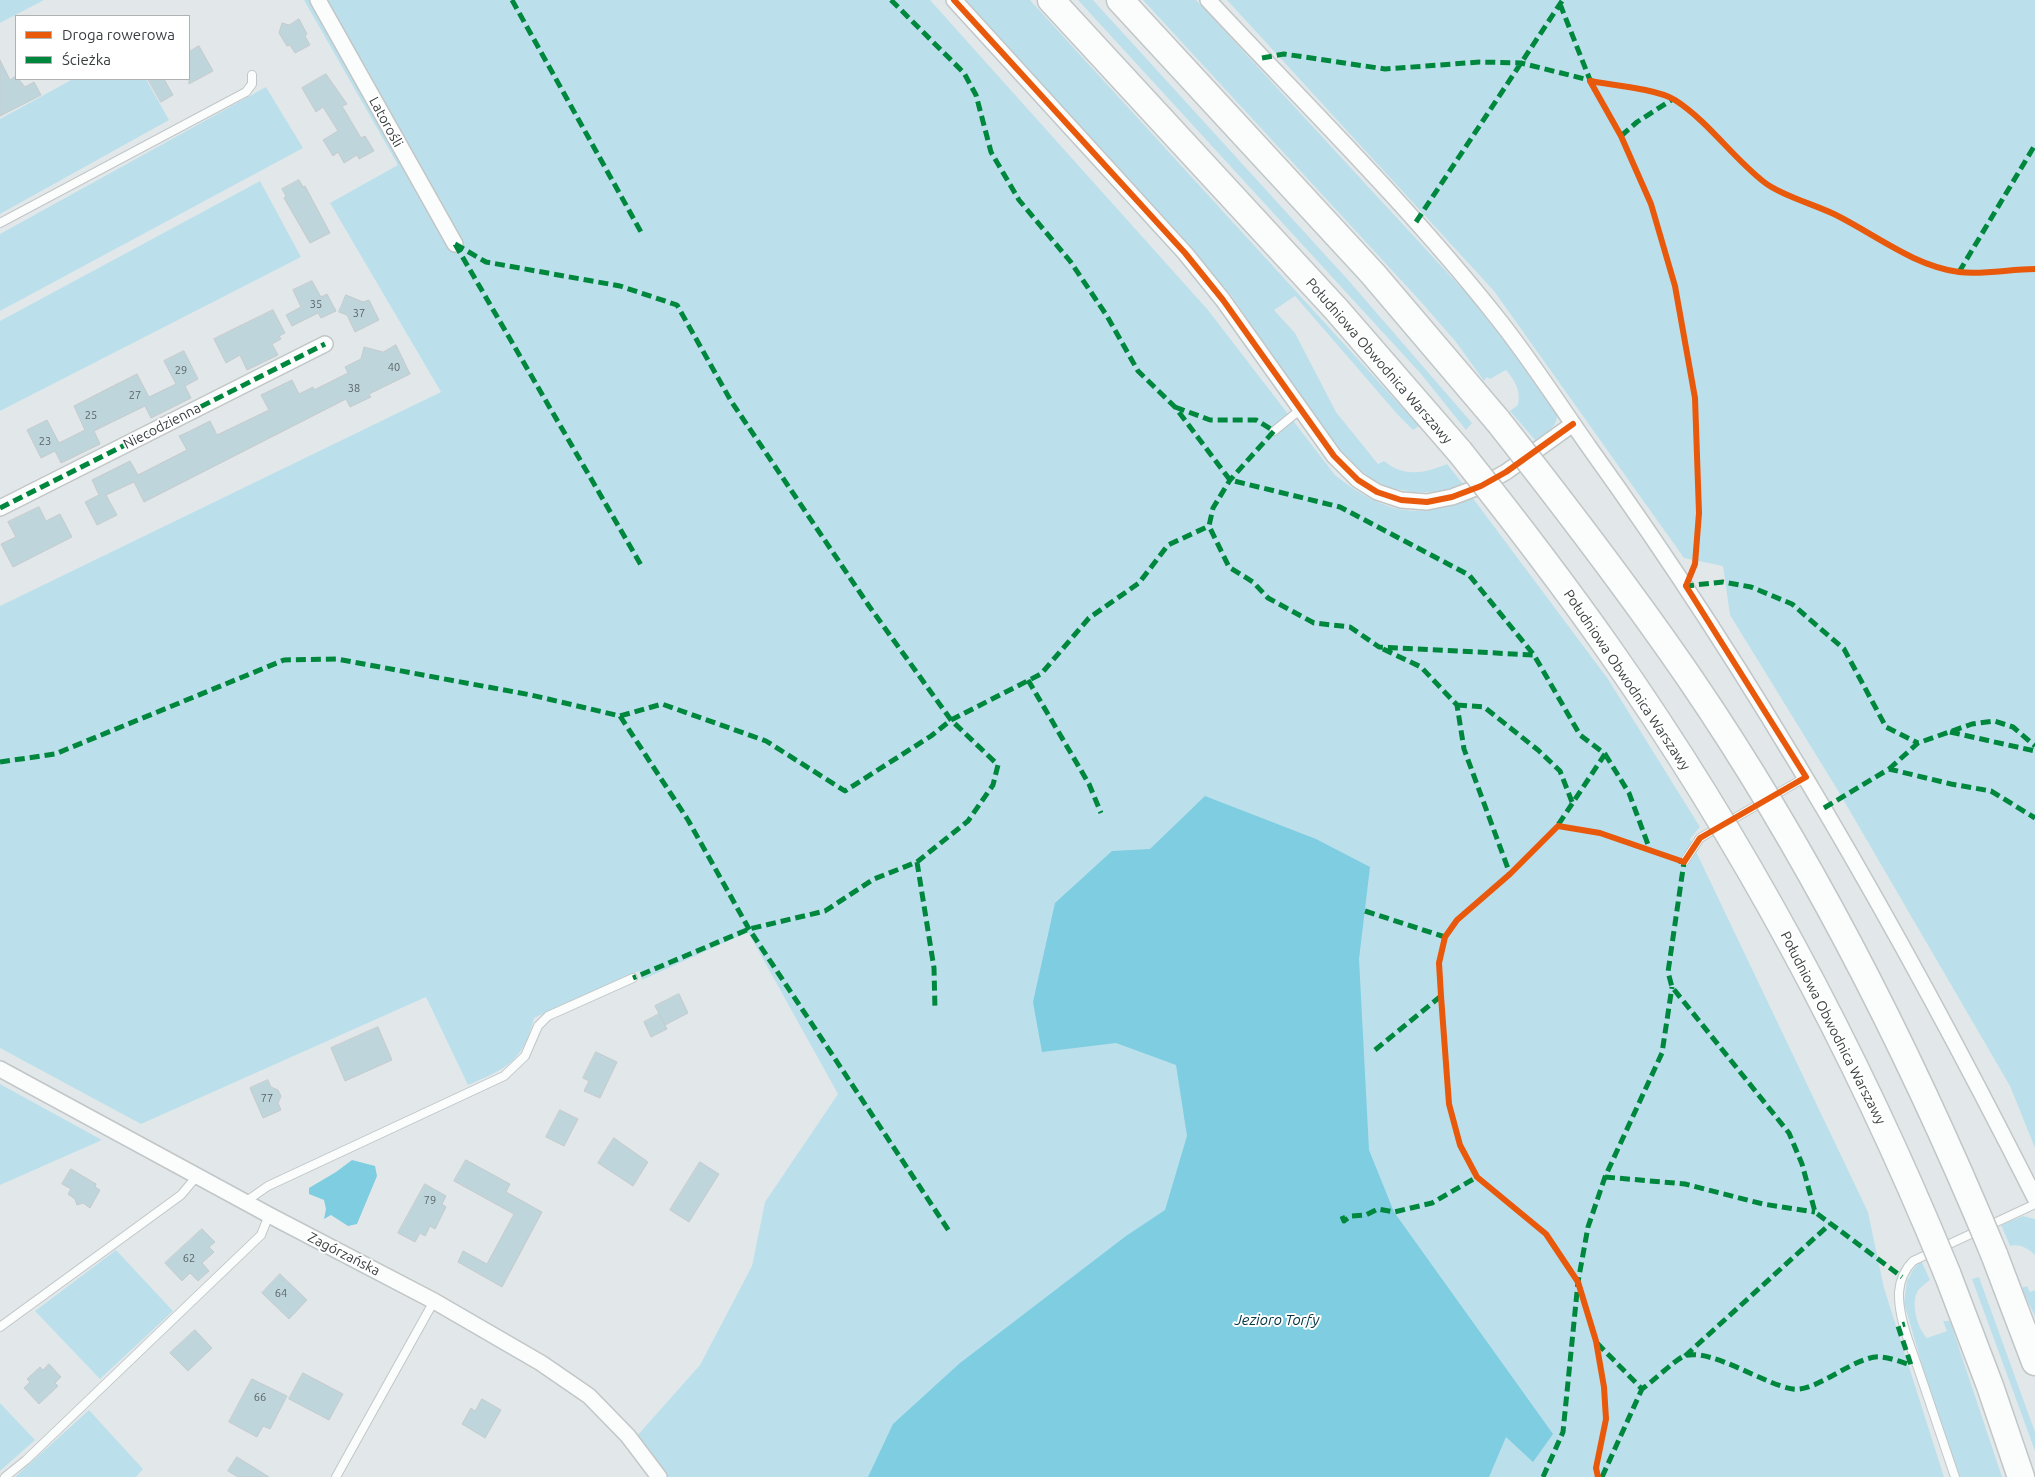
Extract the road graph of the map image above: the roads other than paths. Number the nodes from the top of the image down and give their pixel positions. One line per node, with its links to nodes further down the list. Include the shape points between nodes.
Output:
1 (318, 0): 8 (street, Latorośli)
2 (954, 0): 10 (street, via 1185,254 1223,300)
3 (1052, 0): 30 (highway, Południowa Obwodnica Warszawy, bridge, via 1336,309 1460,452 1610,650 1666,735 1733,841 1815,986 1866,1087 1948,1273)
4 (1120, 0): 25 (highway, bridge, via 1373,274 1498,421 1592,540 1692,682 1823,896 1895,1033 1958,1169)
5 (1208, 0): 11 (street, via 1467,281)
6 (252, 75): 7 (lane, via 252,84 246,92)
7 (0, 223)
8 (454, 244)
9 (325, 344): 13 (street, Niecodzienna)
10 (1301, 409): 11 (street, via 1334,456 1358,480 1389,496 1414,502 1446,499 1481,486); 12 (lane)
11 (1573, 424): 14 (street, via 1686,586)
12 (1274, 431)
13 (0, 508)
14 (1806, 777): 15 (lane, via 1700,838); 19 (street, via 1902,946)
15 (1684, 862)
16 (633, 978): 20 (lane, via 548,1016 538,1026 525,1056 504,1076 268,1186)
17 (0, 1069): 18 (street, Zagórzańska)
18 (197, 1176): 20 (street, Zagórzańska); 24 (lane, via 181,1195)
19 (2035, 1198)
20 (245, 1202): 22 (street, Zagórzańska)
21 (2035, 1204): 29 (lane, via 1913,1262 1902,1277 1900,1306 1909,1341)
22 (269, 1215): 23 (street, Zagórzańska); 26 (lane, via 261,1235)
23 (434, 1301): 27 (lane); 28 (street, Zagórzańska, via 541,1363 589,1396 628,1436)
24 (0, 1328)
25 (2035, 1362)
26 (5, 1477)
27 (336, 1477)
28 (659, 1477)
29 (1955, 1477)
30 (2022, 1477)

